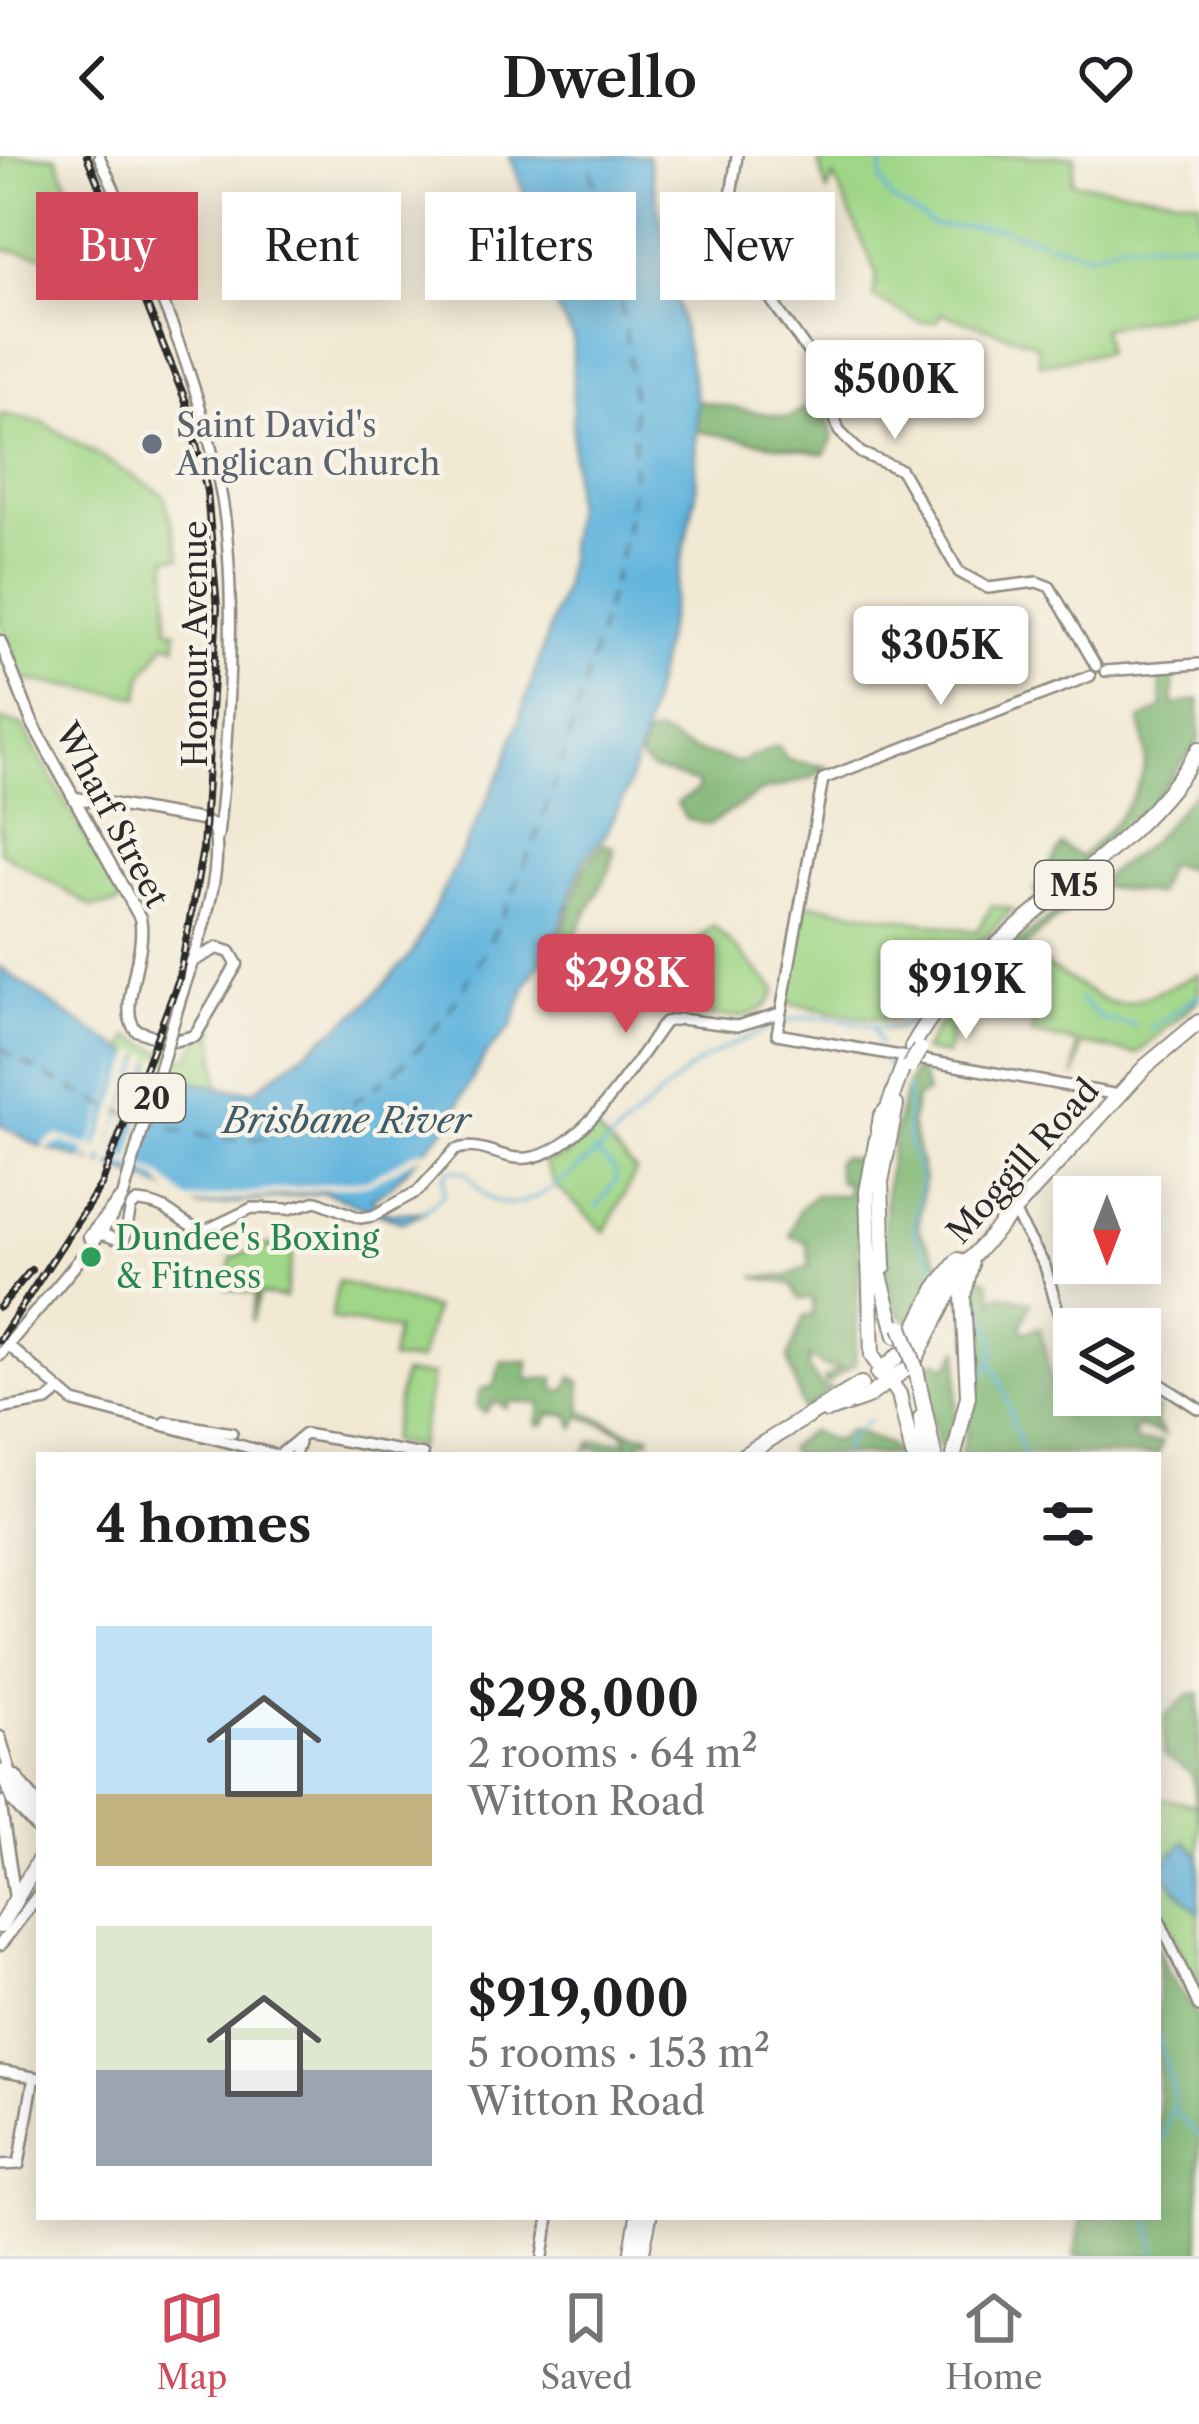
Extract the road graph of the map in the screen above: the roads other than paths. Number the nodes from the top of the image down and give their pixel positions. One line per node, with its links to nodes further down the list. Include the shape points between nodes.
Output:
1 (99, 156): 9 (street, Honour Avenue, via 186,361 222,499 229,576)
2 (737, 156): 5 (street, via 725,235 817,364 839,431 861,453 902,470 970,581 996,589 1049,586)
3 (0, 641): 8 (main road, Wharf Street / 20, via 15,686)
4 (1199, 664): 5 (street)
5 (1097, 671): 14 (street, via 821,781)
6 (1199, 749): 15 (highway, M5, via 1140,828 990,948)
7 (1199, 764): 15 (highway, M5, via 1144,834 998,951)
8 (76, 798): 10 (main road); 12 (main road, Wharf Street / 20, via 144,942 127,1016 140,1033 192,1040 234,975 235,957 215,948)
9 (220, 805): 10 (street); 11 (street, Honour Avenue)
10 (201, 820): 11 (main road)
11 (217, 841): 12 (main road, Honour Avenue / 20)
12 (191, 962): 20 (main road, Honour Avenue / 20, bridge)
13 (1199, 1011): 18 (highway, Moggill Road)
14 (777, 1014): 18 (street, via 777,1034); 22 (street, via 737,1026 664,1022 565,1147 512,1160 481,1147 455,1150 418,1191 373,1216 317,1201 252,1208 201,1230 165,1204 136,1202 125,1239)
15 (935, 1016): 17 (highway, M5, bridge)
16 (1199, 1022): 18 (highway, Moggill Road)
17 (907, 1065): 19 (highway, M5); 29 (highway, M5, via 880,1199 884,1262)
18 (1115, 1094): 21 (highway, Moggill Road)
19 (888, 1108): 29 (highway, M5, via 872,1214 879,1278); 30 (highway, via 867,1186)
20 (125, 1189): 22 (main road, 20); 24 (main road, 20)
21 (1012, 1208): 23 (highway, Moggill Road); 26 (highway, Moggill Road, via 951,1267); 27 (street)
22 (105, 1231): 24 (main road); 28 (main road, 20)
23 (978, 1250): 25 (highway, Moggill Road); 38 (highway, via 964,1286 969,1371)
24 (76, 1251): 28 (main road, 20)
25 (946, 1294): 26 (highway); 29 (highway, Moggill Road); 38 (highway, via 957,1300 962,1324)
26 (927, 1304): 29 (highway, Moggill Road)
27 (1058, 1308)
28 (5, 1348): 34 (street)
29 (907, 1355): 31 (highway, Moggill Road); 45 (highway, M5); 46 (highway, M5)
30 (872, 1356): 31 (highway); 33 (highway)
31 (886, 1376): 33 (highway, Moggill Road); 37 (highway)
32 (1161, 1385): 35 (street)
33 (864, 1387): 37 (highway, via 889,1396); 42 (highway, Moggill Road); 43 (highway, Moggill Road)
34 (55, 1390): 36 (street); 39 (street)
35 (1199, 1409)
36 (0, 1413)
37 (905, 1414): 44 (highway)
38 (962, 1426): 47 (highway)
39 (277, 1452)
40 (286, 1452): 41 (street, via 300,1440 323,1438)
41 (405, 1452)
42 (750, 1452)
43 (762, 1452)
44 (912, 1452)
45 (923, 1452)
46 (933, 1452)
47 (955, 1452)
48 (0, 1737): 49 (main road)
49 (2, 1753): 52 (main road)
50 (0, 1770): 54 (main road, via 12,1801)
51 (0, 1802): 53 (main road)
52 (34, 1807): 54 (main road)
53 (3, 1821): 54 (main road); 58 (main road)
54 (36, 1825)
55 (36, 1865): 58 (highway)
56 (36, 1876): 60 (highway)
57 (36, 1898): 60 (main road)
58 (8, 1914)
59 (1161, 1925): 61 (street)
60 (0, 1940)
61 (1199, 2007)
62 (0, 2071): 63 (street)
63 (36, 2077): 64 (street, via 19,2164)
64 (0, 2165)
65 (549, 2220): 68 (street)
66 (637, 2220): 69 (highway)
67 (648, 2220): 70 (highway)
68 (543, 2256)
69 (631, 2256)
70 (641, 2256)

